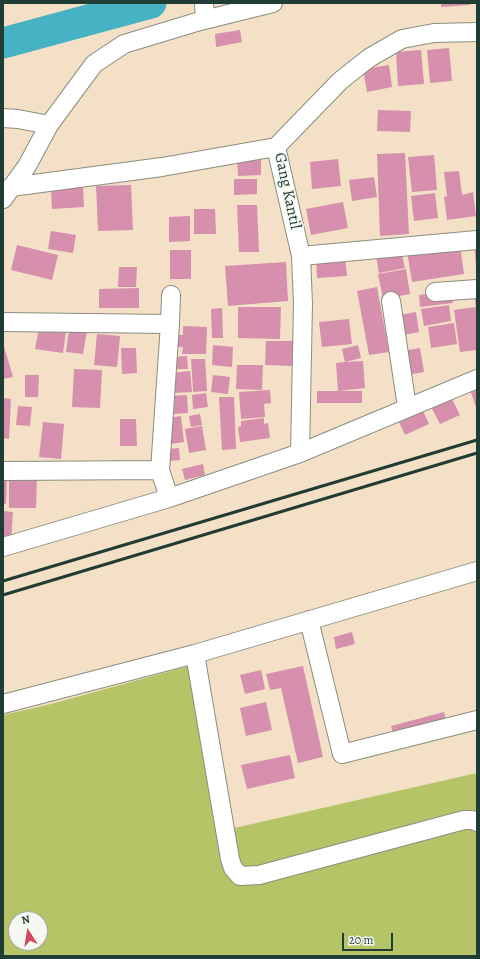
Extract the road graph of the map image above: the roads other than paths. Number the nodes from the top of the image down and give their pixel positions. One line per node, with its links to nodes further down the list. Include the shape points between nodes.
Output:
1 (273, 3): 2 (street)
2 (205, 12): 5 (street, via 124,44 94,64)
3 (477, 32): 6 (street, Gang Kantil, via 434,33 402,39 369,58 340,81)
4 (3, 118): 5 (street)
5 (49, 125): 7 (street)
6 (276, 147): 7 (street); 9 (street, Gang Kantil)
7 (7, 193)
8 (477, 240): 9 (street)
9 (301, 256): 18 (street, Gang Kantil, via 303,304)
10 (477, 289): 11 (street)
11 (434, 292)
12 (171, 295): 15 (street)
13 (391, 301): 17 (street)
14 (3, 322): 15 (street)
15 (170, 324): 19 (street)
16 (477, 379): 17 (street)
17 (407, 407): 18 (street)
18 (300, 452): 21 (street)
19 (160, 470): 20 (street); 21 (street)
20 (3, 471)
21 (169, 498): 22 (street)
22 (3, 547)
23 (477, 571): 24 (street)
24 (309, 620): 25 (street); 27 (street, via 342,754)
25 (195, 654): 26 (street); 28 (street, via 230,859 240,876 259,875 464,820)
26 (3, 704)
27 (477, 720)
28 (477, 822)

